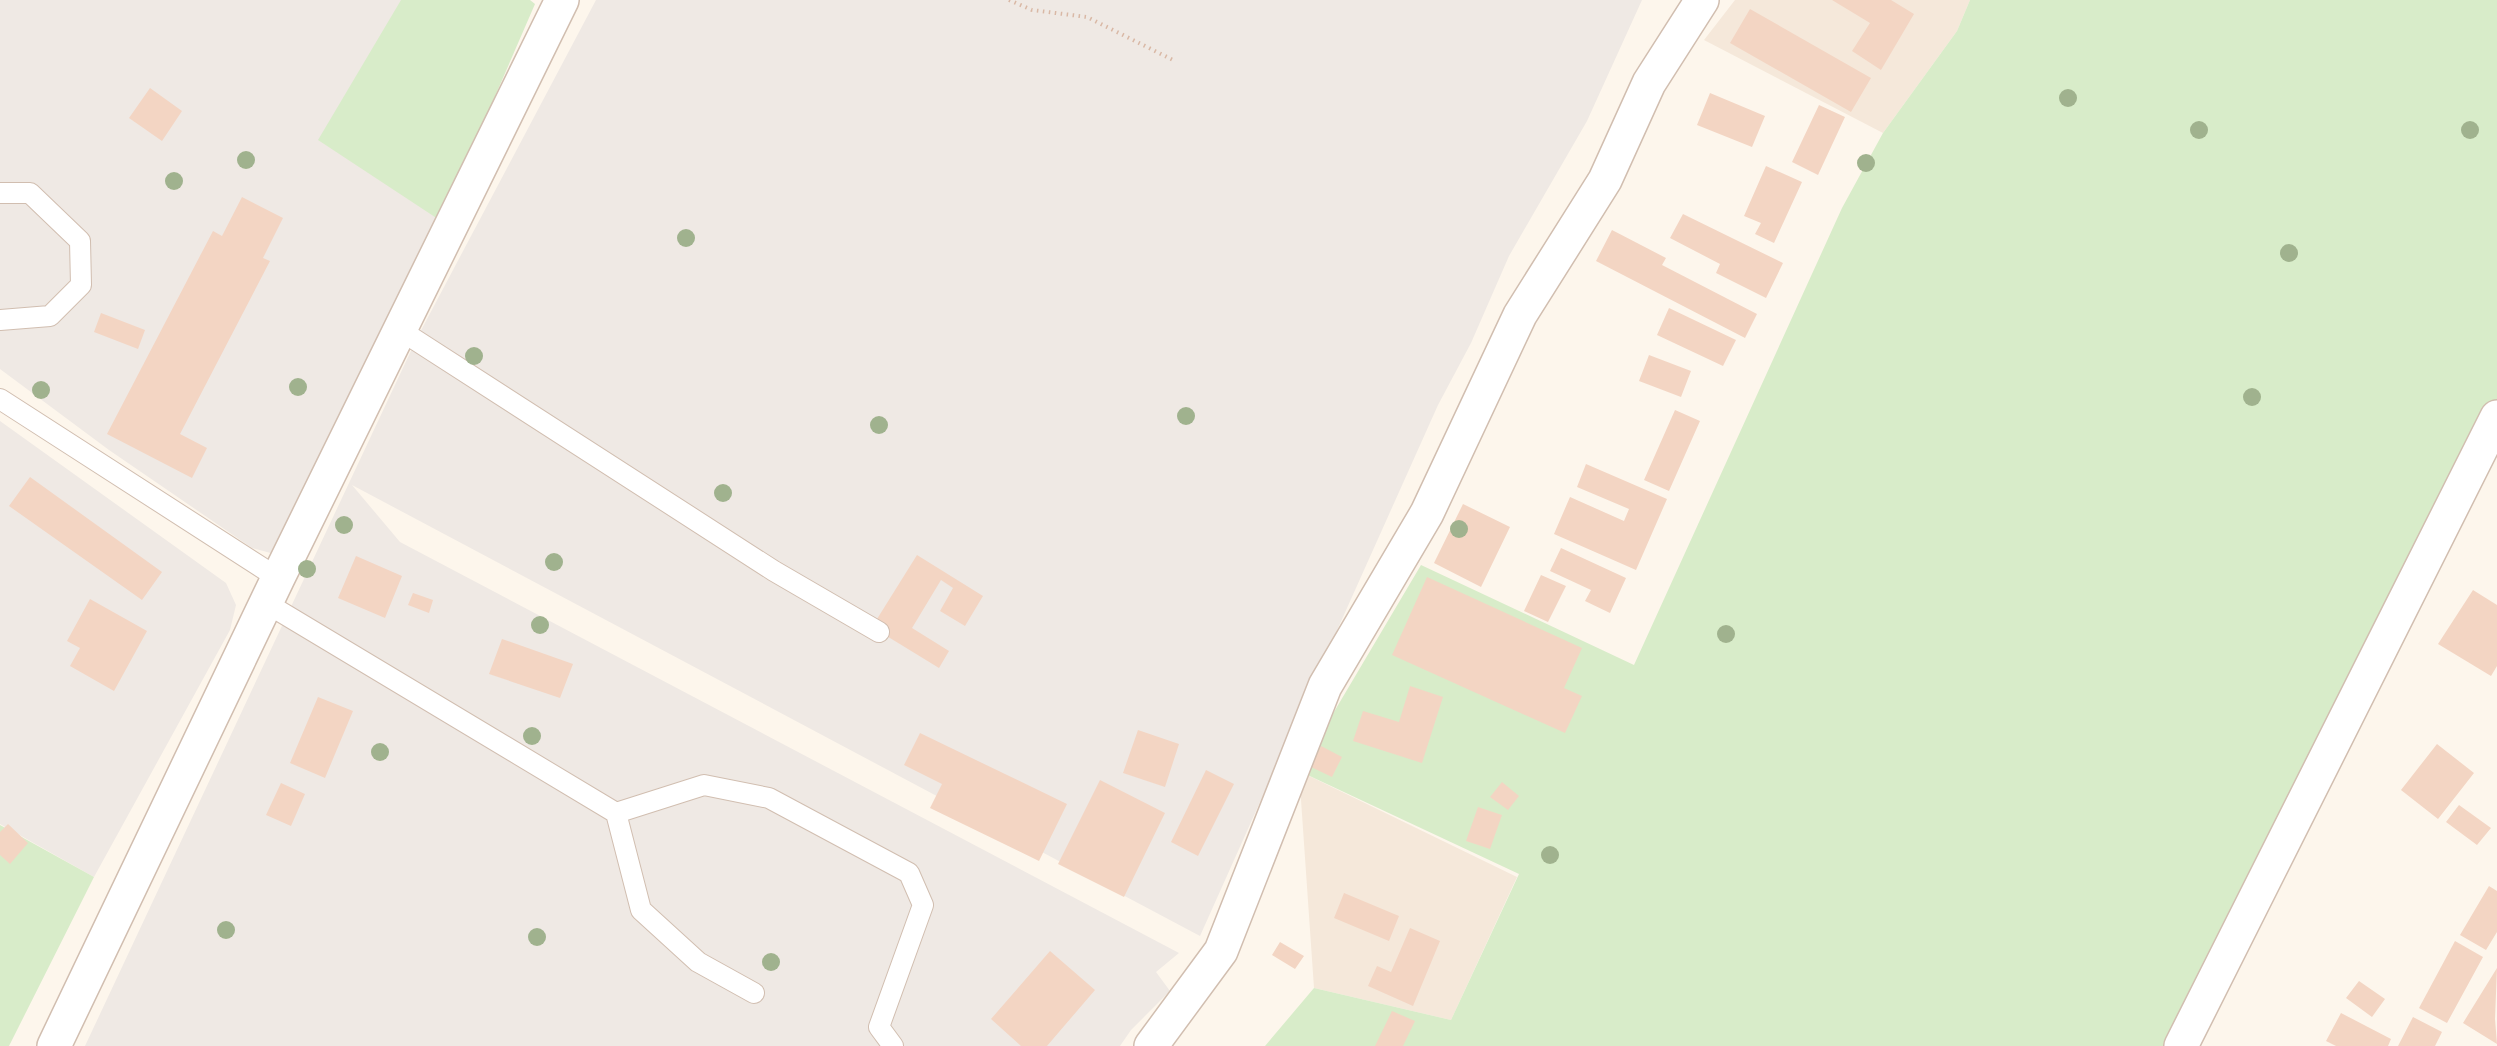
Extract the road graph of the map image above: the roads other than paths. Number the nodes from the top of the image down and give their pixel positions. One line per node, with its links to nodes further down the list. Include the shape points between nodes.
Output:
1 (562, 0): 5 (street)
2 (1702, 0): 14 (street, via 1649,83 1605,180 1520,315 1427,513 1324,686 1221,951)
3 (0, 193): 4 (lane, via 30,193 80,241 81,285 50,316)
4 (0, 320)
5 (400, 330): 8 (street); 9 (lane, via 774,570)
6 (0, 399): 8 (lane)
7 (2497, 417): 15 (street)
8 (272, 591): 10 (lane); 12 (street)
9 (879, 632)
10 (616, 813): 11 (lane, via 641,910 698,962); 13 (lane, via 704,785 769,798 909,873 923,905 879,1027)
11 (754, 993)
12 (54, 1046)
13 (893, 1046)
14 (1150, 1046)
15 (2181, 1046)

